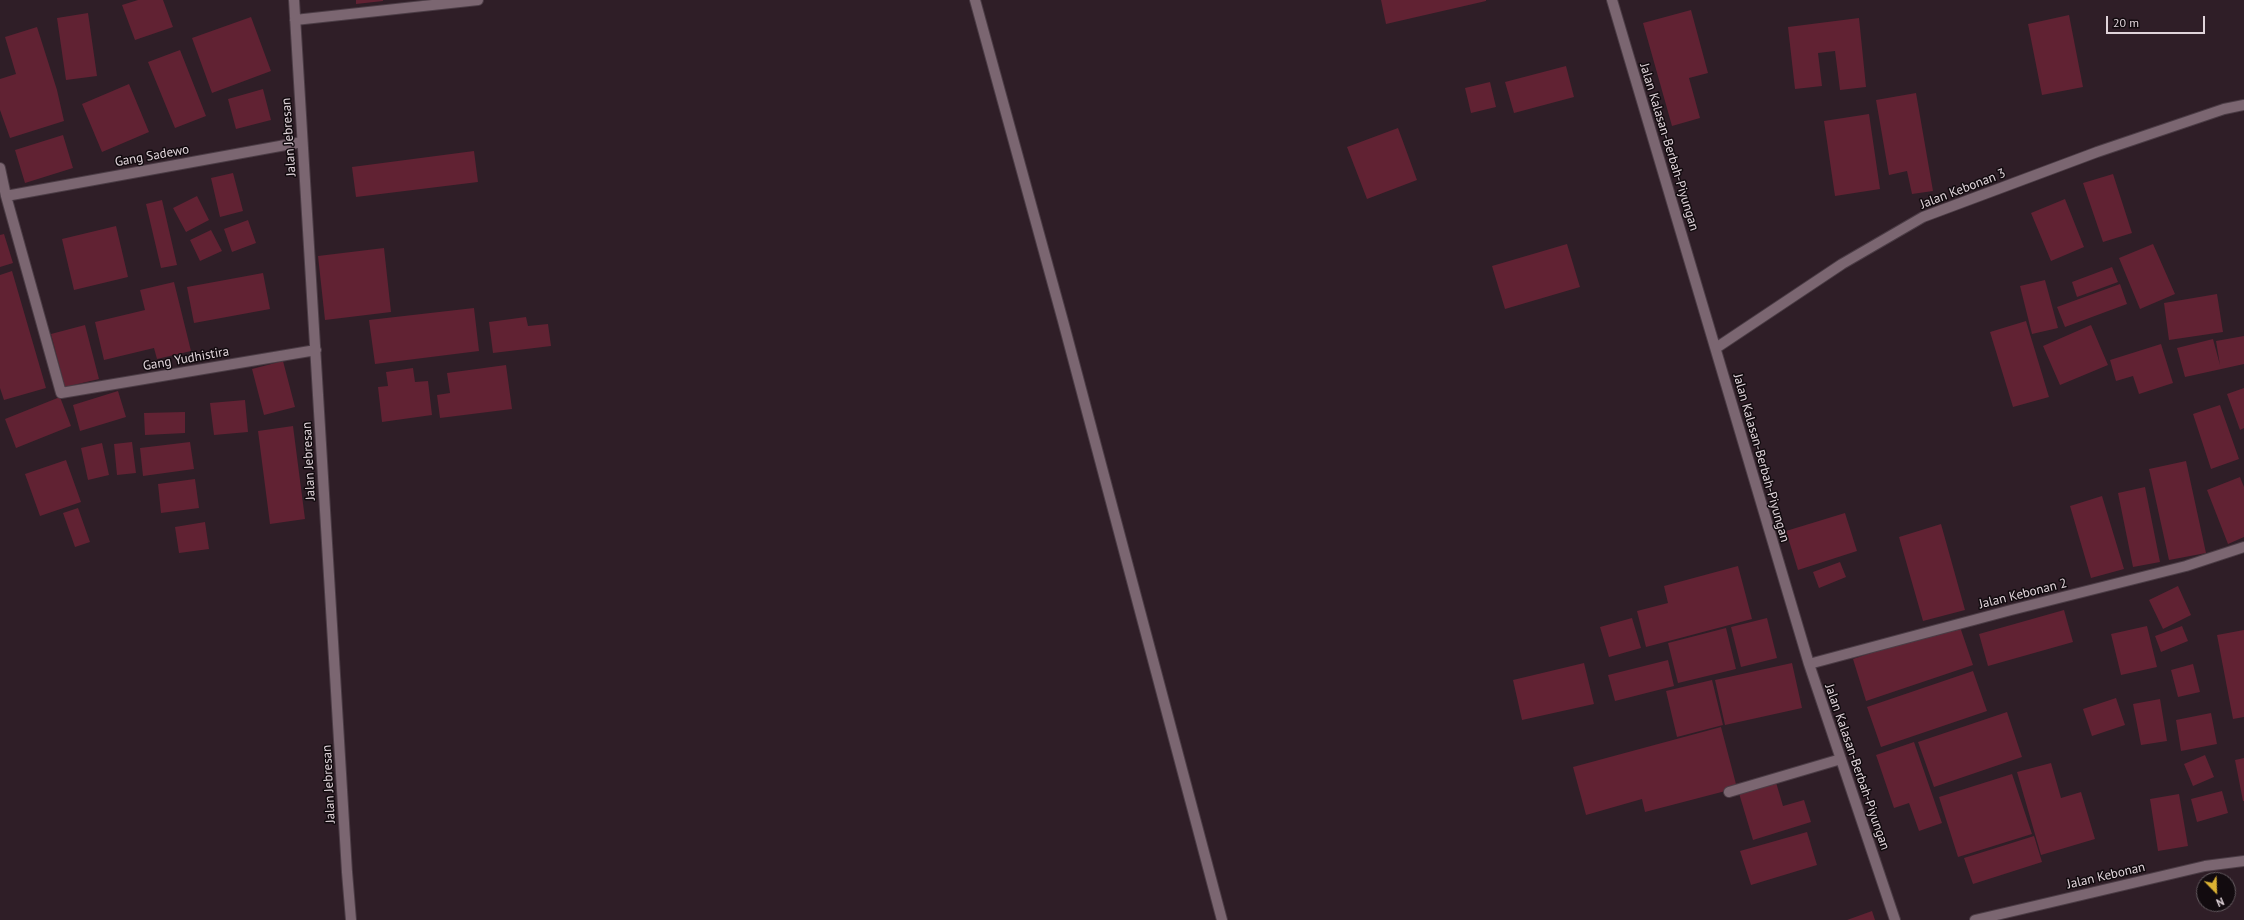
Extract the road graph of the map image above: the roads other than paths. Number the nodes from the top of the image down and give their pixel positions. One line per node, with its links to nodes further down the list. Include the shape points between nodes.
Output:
1 (294, 0): 5 (street, Jalan Jebresan)
2 (478, 0): 5 (street)
3 (975, 0): 18 (street, via 1064,321)
4 (1612, 0): 10 (street, Jalan Kalasan-Berbah-Piyungan)
5 (295, 20): 7 (street, Jalan Jebresan)
6 (2244, 105): 10 (street, Jalan Kebonan 3, via 2097,152 1923,217 1842,264)
7 (302, 142): 9 (street, Gang Sadewo); 11 (street, Jalan Jebresan)
8 (0, 168): 9 (street)
9 (6, 196): 11 (street, Gang Yudhistira, via 61,393)
10 (1716, 348): 13 (street, Jalan Kalasan-Berbah-Piyungan)
11 (316, 350): 17 (street, Jalan Jebresan, via 345,849)
12 (2244, 547): 13 (street, Jalan Kebonan 2, via 2186,566)
13 (1809, 664): 14 (street, Jalan Kalasan-Berbah-Piyungan)
14 (1841, 759): 15 (street); 19 (street, Jalan Kalasan-Berbah-Piyungan)
15 (1729, 792)
16 (2244, 861): 20 (street, Jalan Kebonan, via 2205,866)
17 (352, 920)
18 (1222, 920)
19 (1895, 920)
20 (1975, 920)

